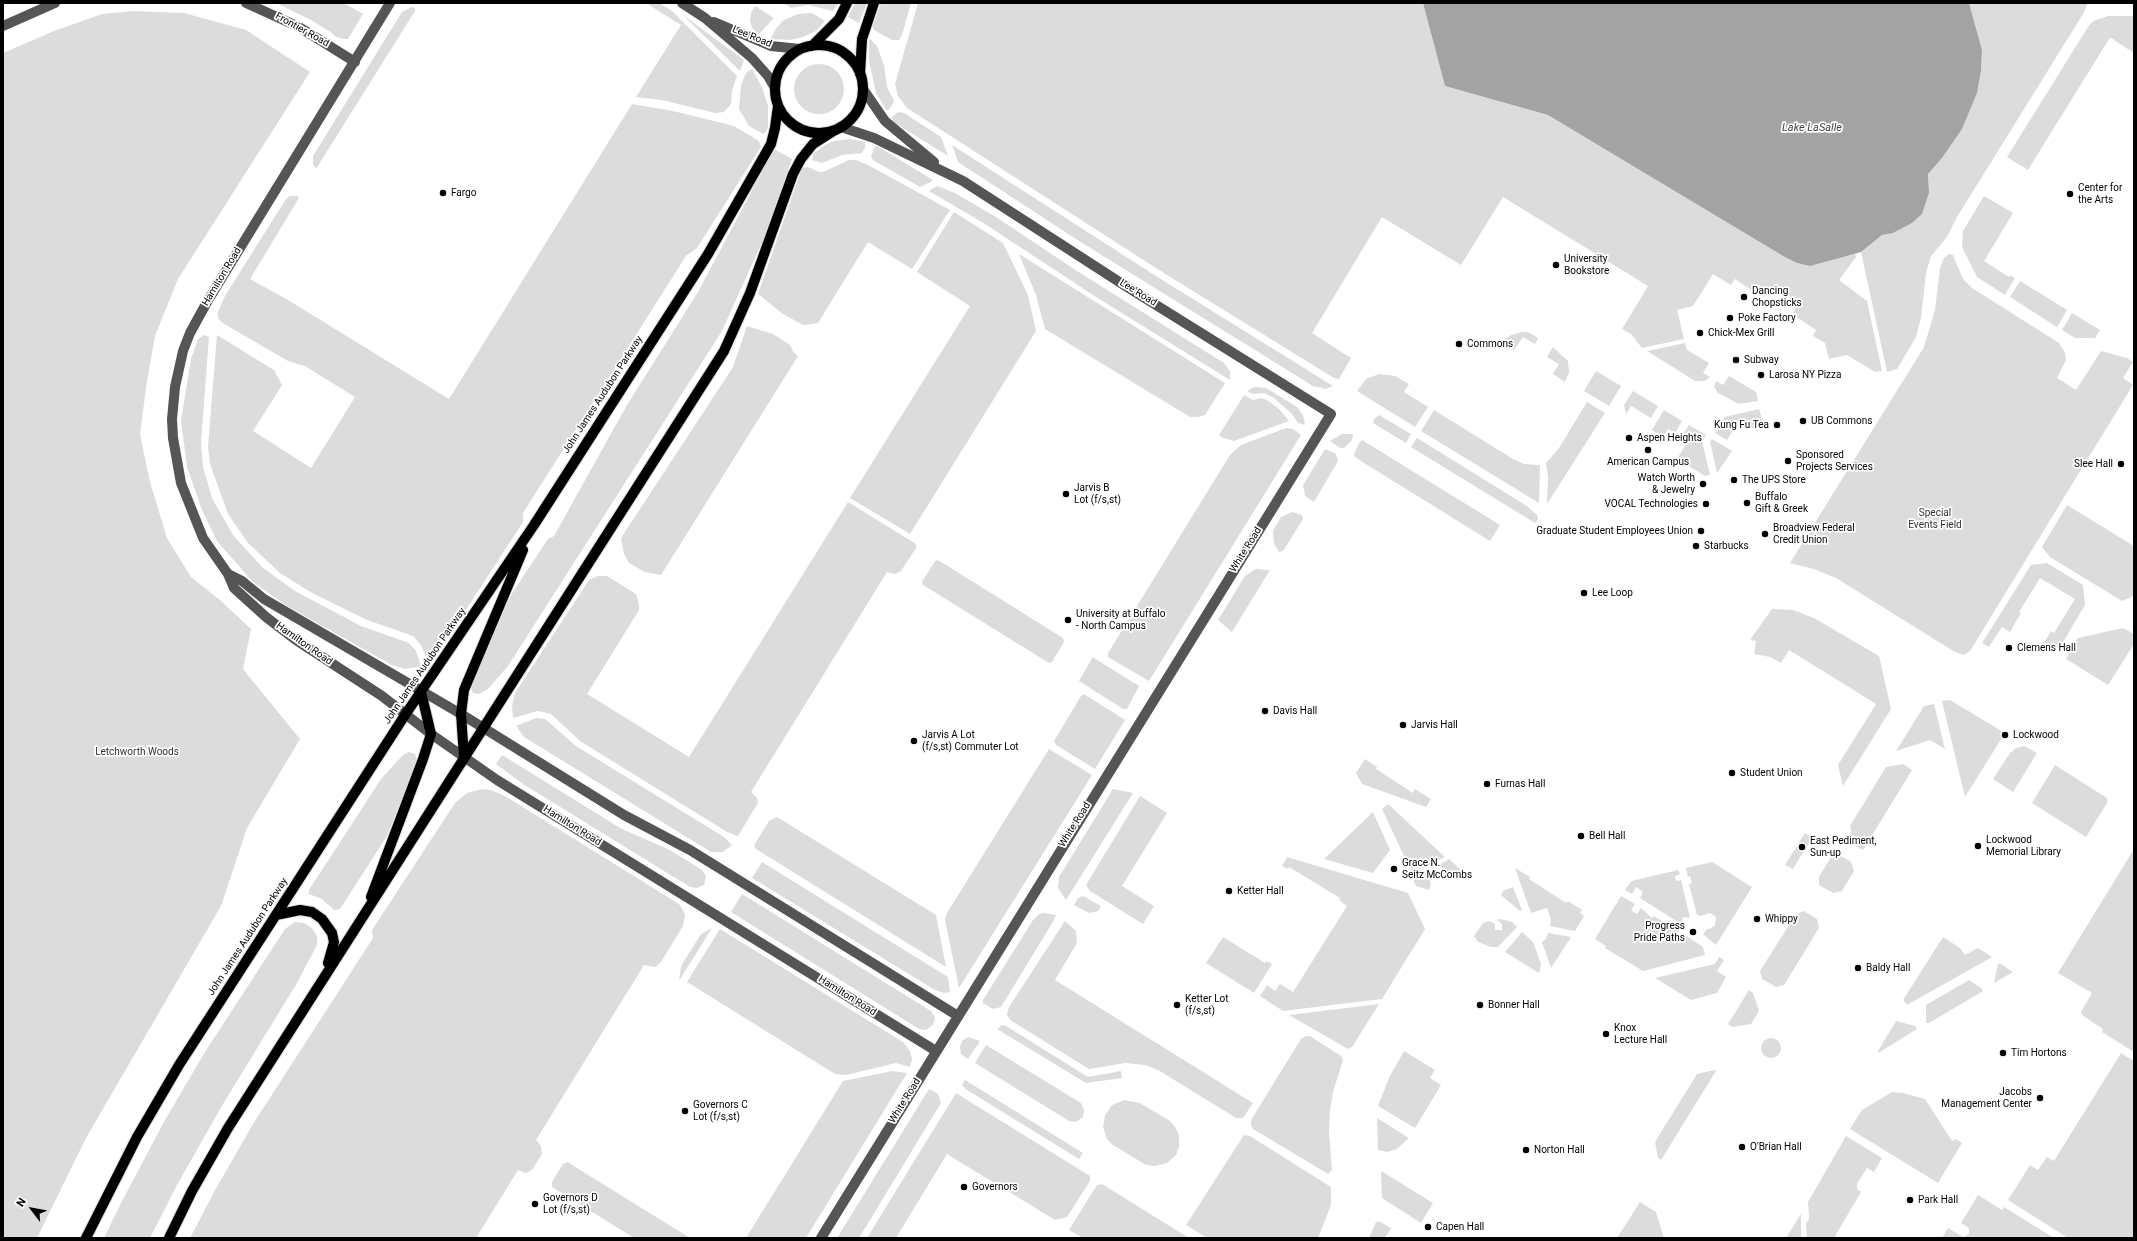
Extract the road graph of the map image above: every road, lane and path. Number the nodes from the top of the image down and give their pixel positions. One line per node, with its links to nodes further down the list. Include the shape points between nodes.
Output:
1 (55, 3): 8 (street)
2 (246, 3): 11 (street, Frontier Road, via 299,27)
3 (390, 3): 11 (street, Hamilton Road)
4 (682, 3): 7 (street, Lee Road)
5 (847, 3): 9 (main road, via 839,19)
6 (874, 3): 12 (main road, via 862,39)
7 (705, 18): 10 (street, Lee Road, via 771,46); 13 (street, Lee Road, via 761,67)
8 (3, 26)
9 (812, 46): 10 (main road); 12 (main road, via 827,46 842,51 853,61)
10 (800, 49): 13 (main road, via 782,66)
11 (355, 62): 20 (street, Hamilton Road, via 204,306 190,333 178,370 172,419 181,483 203,538)
12 (860, 74): 14 (main road)
13 (775, 88): 15 (main road)
14 (863, 89): 16 (main road, via 857,111); 17 (street, Lee Road, via 885,121)
15 (778, 106): 16 (main road, via 792,124 805,131 820,133); 19 (main road, John James Audubon Parkway, via 776,128 771,144 754,176 708,254)
16 (838, 129): 17 (street, Lee Road, via 874,138); 24 (main road, via 813,144 806,152 796,169 750,293 724,351)
17 (946, 172): 18 (street, Lee Road)
18 (1331, 414): 30 (street, White Road)
19 (534, 525): 21 (main road, John James Audubon Parkway); 22 (main road, via 464,690)
20 (228, 574): 21 (street, Hamilton Road, via 242,581 264,599); 23 (street, Hamilton Road, via 234,588 266,617 296,640 382,696)
21 (422, 692): 22 (street, Hamilton Road); 23 (main road, John James Audubon Parkway); 25 (main road)
22 (461, 714): 24 (street, Hamilton Road); 26 (main road)
23 (405, 715): 25 (street, Hamilton Road); 27 (main road, John James Audubon Parkway)
24 (482, 727): 26 (main road); 30 (street, Hamilton Road, via 624,815 690,850)
25 (431, 734): 26 (street, Hamilton Road); 28 (main road)
26 (464, 757): 28 (main road); 31 (street, Hamilton Road, via 496,780)
27 (276, 915): 29 (main road, via 300,910 312,912 322,919 332,933 332,954); 32 (main road, John James Audubon Parkway, via 179,1065 138,1137)
28 (364, 916): 29 (main road)
29 (319, 985): 33 (main road, via 228,1128)
30 (958, 1016): 31 (street, White Road)
31 (936, 1051): 34 (street, White Road)
32 (86, 1238)
33 (169, 1238)
34 (821, 1238)

